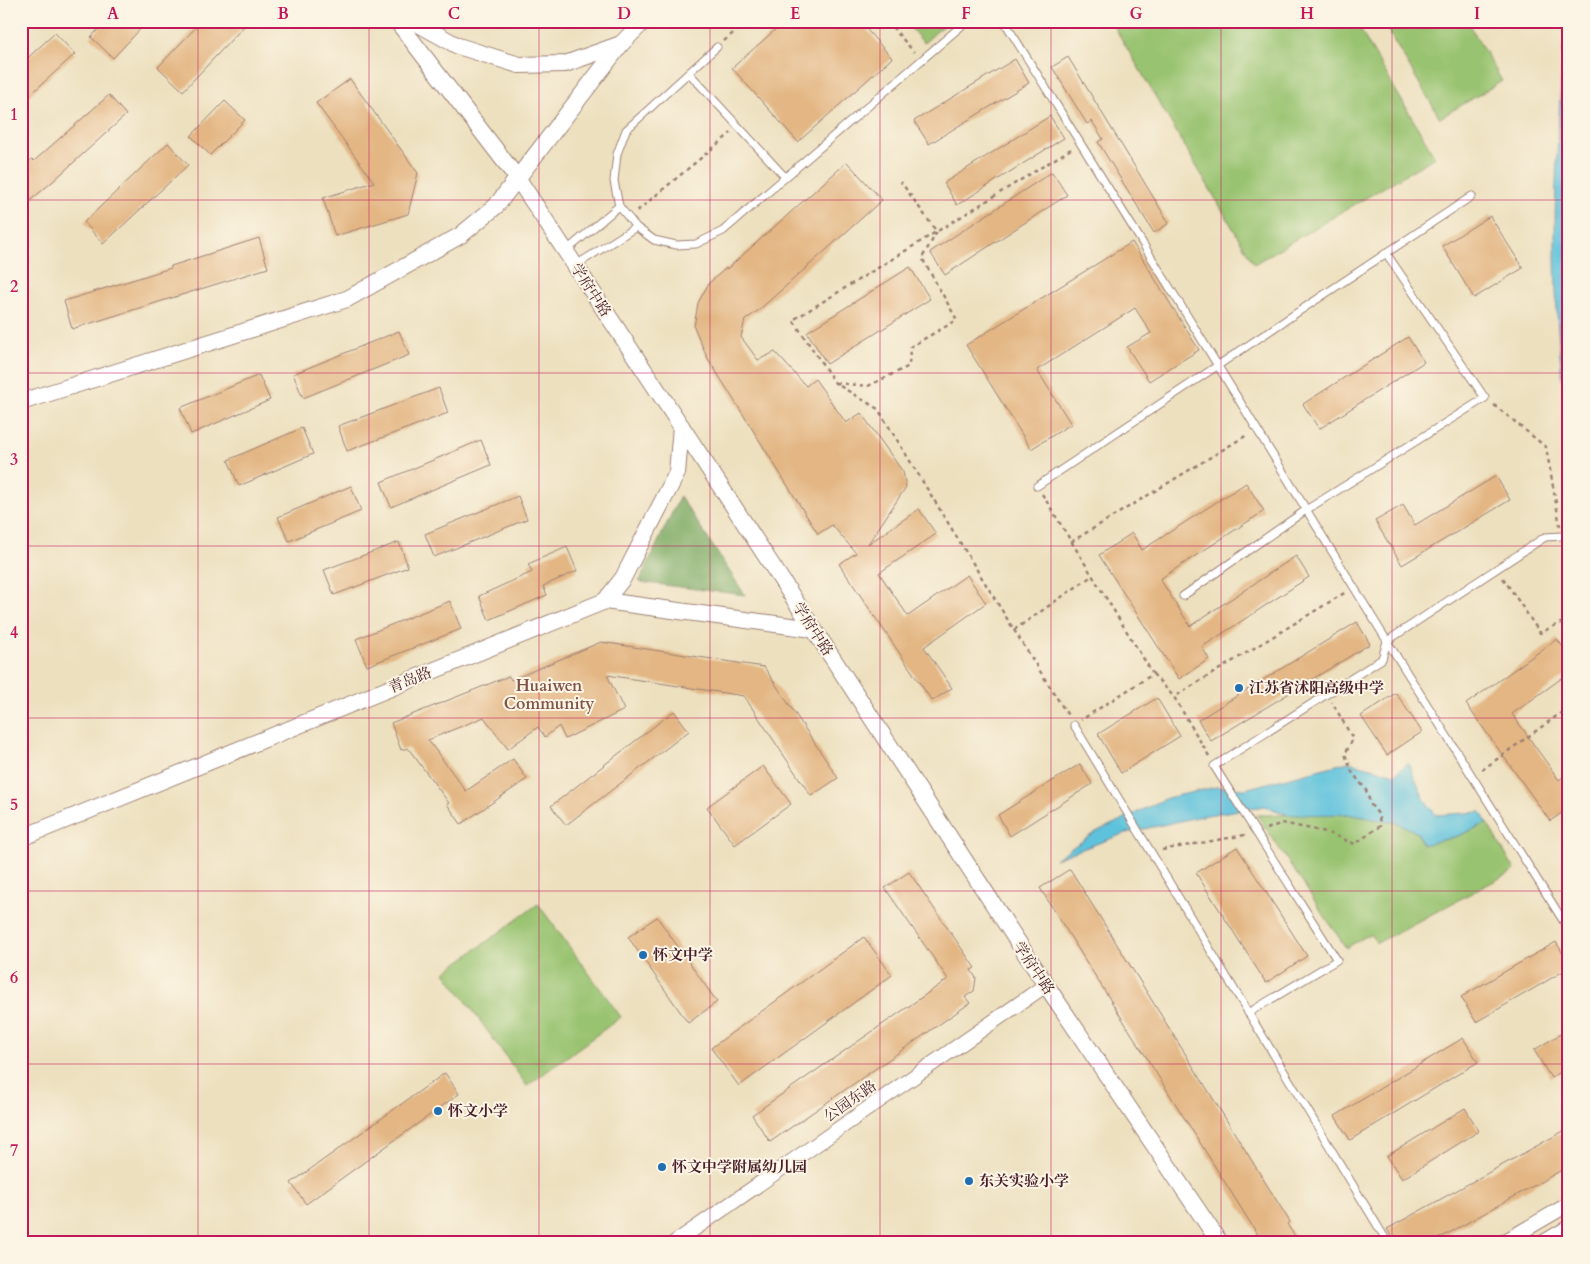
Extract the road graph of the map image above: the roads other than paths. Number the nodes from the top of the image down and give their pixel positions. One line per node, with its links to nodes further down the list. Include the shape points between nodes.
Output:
1 (397, 21): 10 (street, 学府中路)
2 (413, 21): 6 (street, via 458,46 519,66 565,64)
3 (644, 21): 6 (street)
4 (967, 21): 9 (lane)
5 (1004, 21): 17 (lane)
6 (621, 44): 10 (street)
7 (717, 47): 8 (lane)
8 (689, 73): 9 (lane); 12 (lane, via 626,130 617,154 614,181)
9 (785, 177): 13 (lane, via 723,231 696,244 676,246 654,240)
10 (518, 179): 14 (street, 学府中路); 18 (street, via 496,206 461,235 347,299)
11 (1472, 196): 15 (lane)
12 (619, 206): 13 (lane); 14 (lane)
13 (636, 227): 16 (lane)
14 (566, 251): 16 (street, 学府中路)
15 (1386, 253): 17 (lane); 21 (lane, via 1485,398)
16 (575, 266): 19 (street, 学府中路)
17 (1218, 365): 20 (lane); 21 (lane)
18 (21, 402)
19 (682, 426): 24 (street, via 677,473 623,578); 25 (street, 学府中路)
20 (1037, 486)
21 (1306, 510): 23 (lane); 26 (lane)
22 (1562, 536): 26 (lane, via 1545,537)
23 (1182, 596)
24 (605, 601): 25 (street, 青岛路); 28 (street, 青岛路)
25 (813, 629): 30 (street, 学府中路)
26 (1387, 641): 29 (lane); 31 (lane, via 1382,659 1214,766 1337,960)
27 (1074, 725): 31 (lane)
28 (21, 838)
29 (1569, 930)
30 (1046, 985): 34 (street, 公园东路); 35 (street, 学府中路)
31 (1248, 1013): 36 (lane)
32 (1569, 1204): 37 (street)
33 (1569, 1227): 38 (street)
34 (674, 1243)
35 (1220, 1243)
36 (1388, 1243)
37 (1502, 1243)
38 (1542, 1243)

